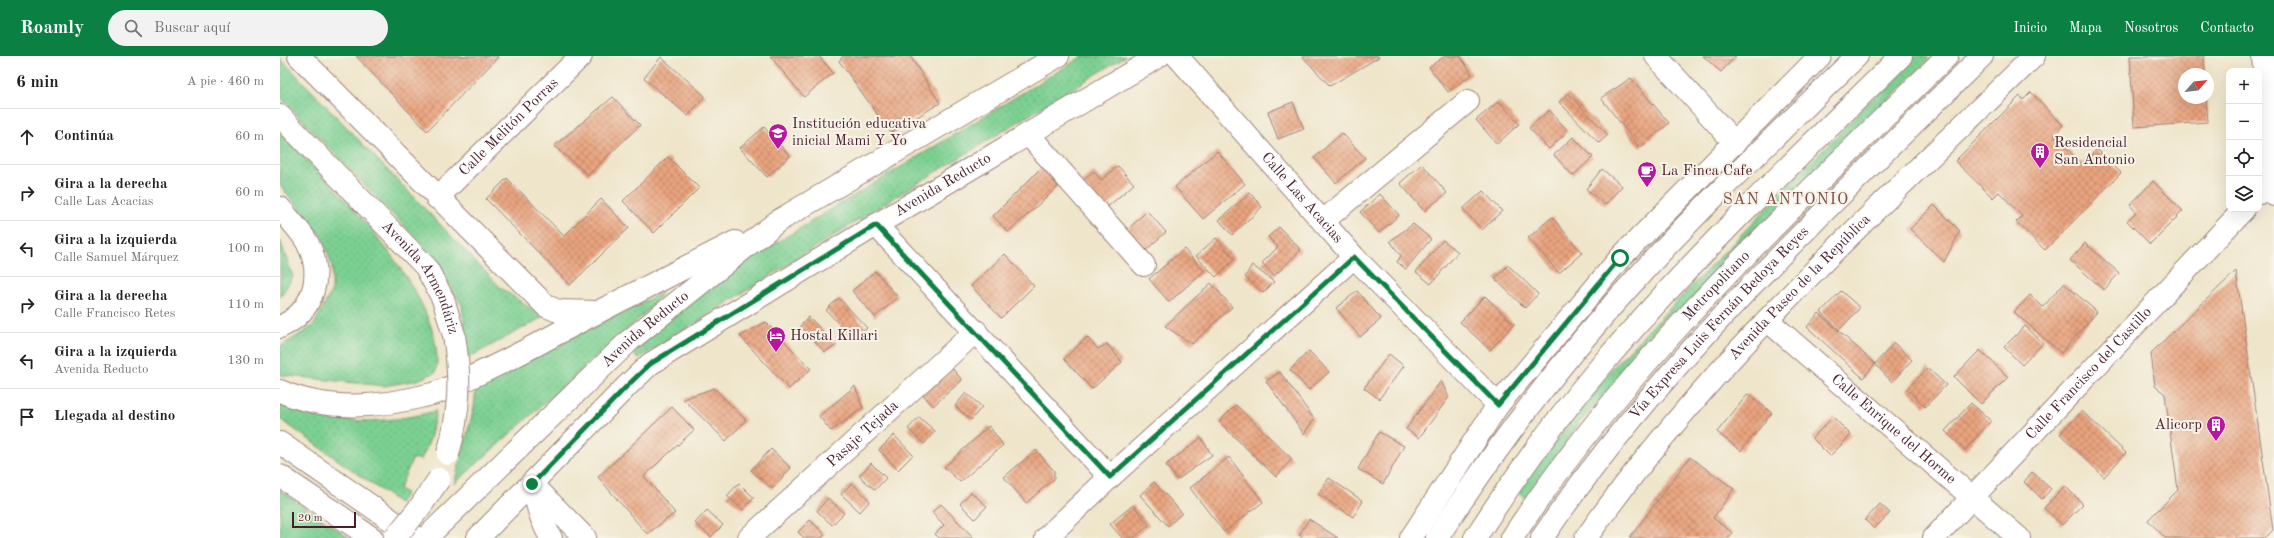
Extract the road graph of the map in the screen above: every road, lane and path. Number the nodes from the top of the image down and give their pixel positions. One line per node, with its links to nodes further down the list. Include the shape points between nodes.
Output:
1 (299, 56): 19 (main road)
2 (582, 56): 19 (main road, Calle Melitón Porras)
3 (1058, 56): 22 (main road, Avenida Reducto)
4 (1159, 56): 16 (main road, Avenida Reducto)
5 (1178, 56): 23 (main road, Calle Las Acacias)
6 (1656, 56): 17 (main road)
7 (1820, 56): 17 (main road)
8 (1857, 56): 48 (main road, via 1690,222 1597,323 1521,417)
9 (1901, 56): 49 (main road, via 1741,214 1600,366 1500,499)
10 (1947, 56): 50 (main road, Metropolitano, via 1747,255 1656,351 1581,443)
11 (1982, 56): 51 (main road, Vía Expresa Luis Fernán Bedoya Reyes, via 1710,328 1639,410)
12 (2034, 56): 28 (main road, Avenida Paseo de la República)
13 (2263, 56): 18 (main road)
14 (1468, 101): 23 (main road)
15 (280, 116): 39 (main road, Avenida Armendáriz, bridge, via 426,267 443,299 454,335 460,395 456,425 448,454 438,479)
16 (1028, 134): 24 (main road, Avenida Reducto); 26 (main road)
17 (1735, 143): 32 (main road, via 1620,258)
18 (2270, 186)
19 (437, 198): 27 (main road, via 546,306 558,311)
20 (280, 208): 29 (main road, via 306,240 316,272 315,286 306,308)
21 (2241, 212): 37 (main road, Calle Francisco del Castillo)
22 (778, 220): 27 (main road); 41 (main road, Avenida Reducto, via 630,340)
23 (1323, 222): 25 (main road, Calle Las Acacias)
24 (876, 225): 30 (main road); 36 (main road, Avenida Reducto, via 650,364)
25 (1354, 257): 32 (main road, Calle Las Acacias); 35 (main road)
26 (1144, 264)
27 (598, 312): 31 (main road, via 499,365 433,394 385,403 345,406 297,399)
28 (1767, 320): 37 (main road, Calle Enrique del Horme); 52 (main road, Avenida Paseo de la República, via 1672,425)
29 (280, 326)
30 (976, 331): 35 (main road); 45 (main road, Pasaje Tejada)
31 (280, 391)
32 (1498, 405): 47 (main road)
33 (280, 443): 40 (main road)
34 (280, 476): 38 (main road)
35 (1110, 477): 46 (main road)
36 (532, 484): 42 (main road, Avenida Reducto); 43 (main road, via 536,503); 44 (main road)
37 (1973, 497): 53 (main road, Calle Francisco del Castillo); 54 (main road, Calle Enrique del Horme)
38 (372, 538)
39 (395, 538)
40 (417, 538)
41 (426, 538)
42 (478, 538)
43 (551, 538)
44 (585, 538)
45 (749, 538)
46 (1046, 538)
47 (1411, 538)
48 (1437, 538)
49 (1475, 538)
50 (1512, 538)
51 (1542, 538)
52 (1586, 538)
53 (1934, 538)
54 (2019, 538)

